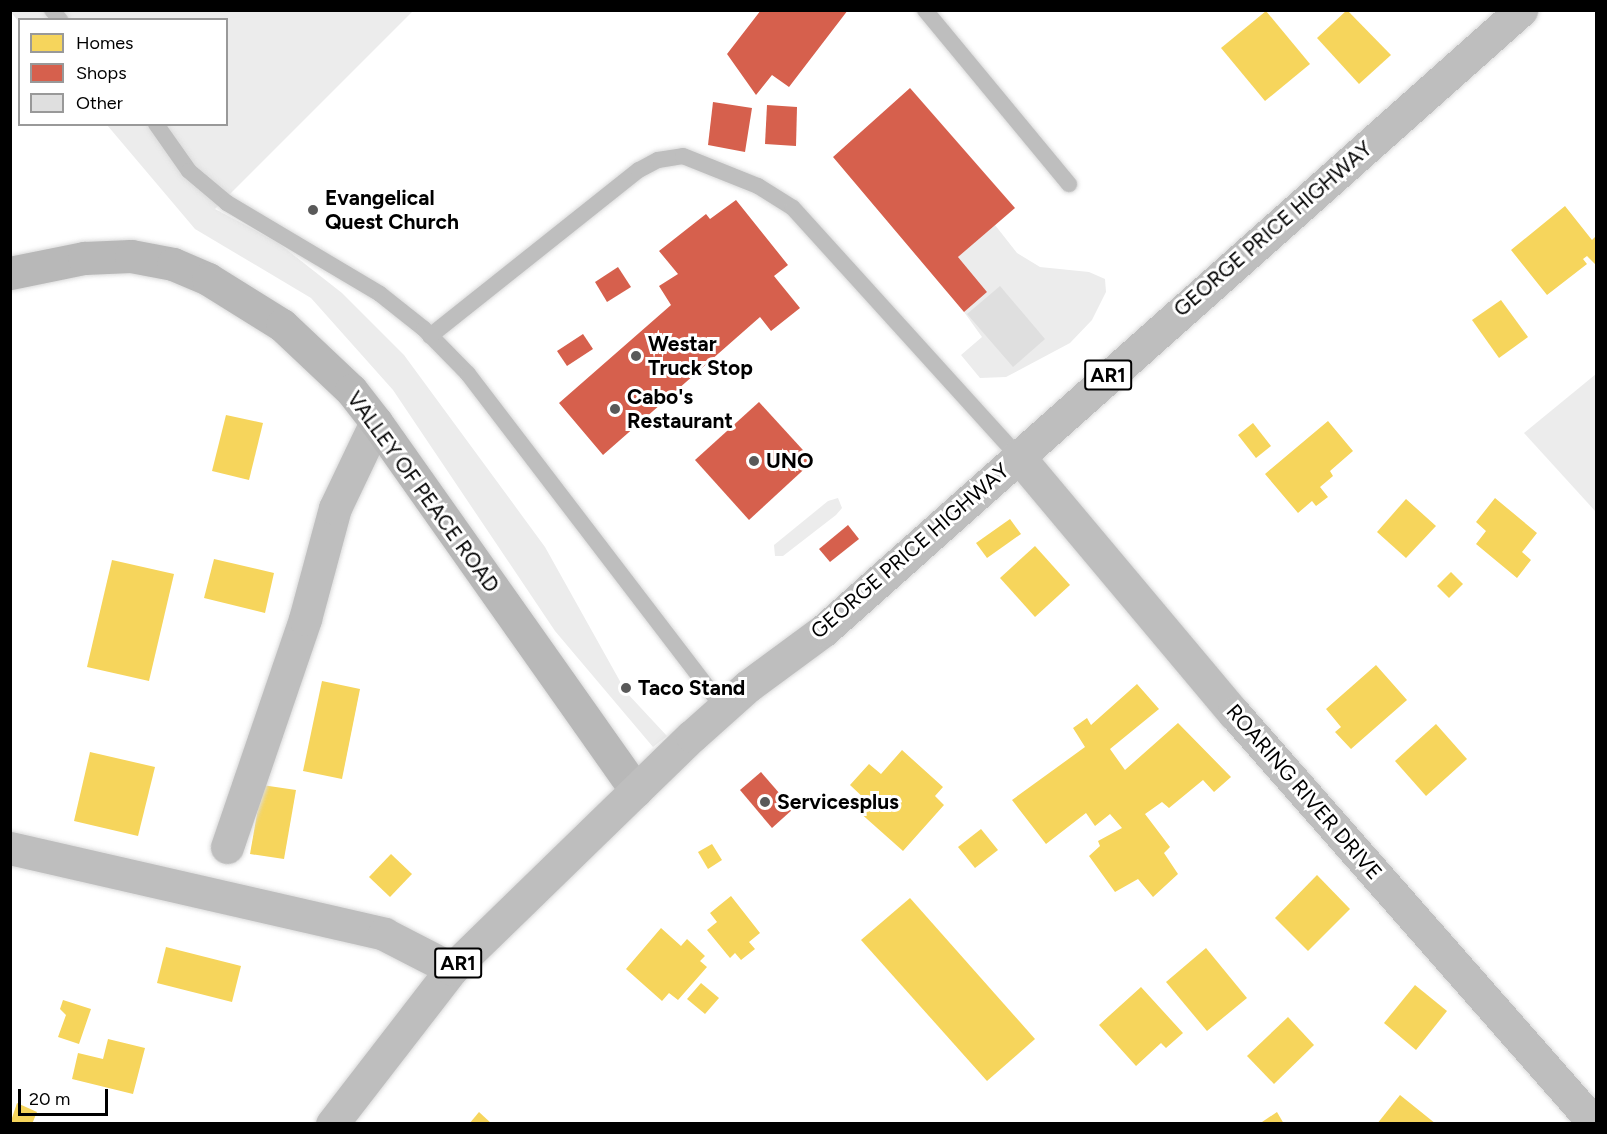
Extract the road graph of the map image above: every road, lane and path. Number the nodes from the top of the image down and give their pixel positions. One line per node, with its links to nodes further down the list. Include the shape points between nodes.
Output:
1 (925, 10): 4 (lane)
2 (1521, 10): 8 (main road, GEORGE PRICE HIGHWAY / AR1)
3 (157, 126): 6 (lane, via 189,171 227,203 380,294)
4 (1069, 184)
5 (10, 273): 7 (street, VALLEY OF PEACE ROAD, via 84,258 131,256 173,264 244,299 282,325 351,390)
6 (430, 336): 8 (lane, via 639,170 658,160 683,156 738,176 793,208); 9 (lane, via 468,374)
7 (376, 422): 10 (street, VALLEY OF PEACE ROAD); 11 (main road, via 335,508 305,619)
8 (1018, 456): 9 (main road, GEORGE PRICE HIGHWAY / AR1, via 824,630); 15 (main road, ROARING RIVER DRIVE, via 1234,712)
9 (723, 708): 10 (main road, GEORGE PRICE HIGHWAY / AR1)
10 (636, 789): 13 (main road, GEORGE PRICE HIGHWAY / AR1)
11 (227, 847)
12 (10, 848): 13 (main road, via 384,934)
13 (452, 969): 14 (main road, GEORGE PRICE HIGHWAY / AR1)
14 (332, 1124)
15 (1595, 1124)

